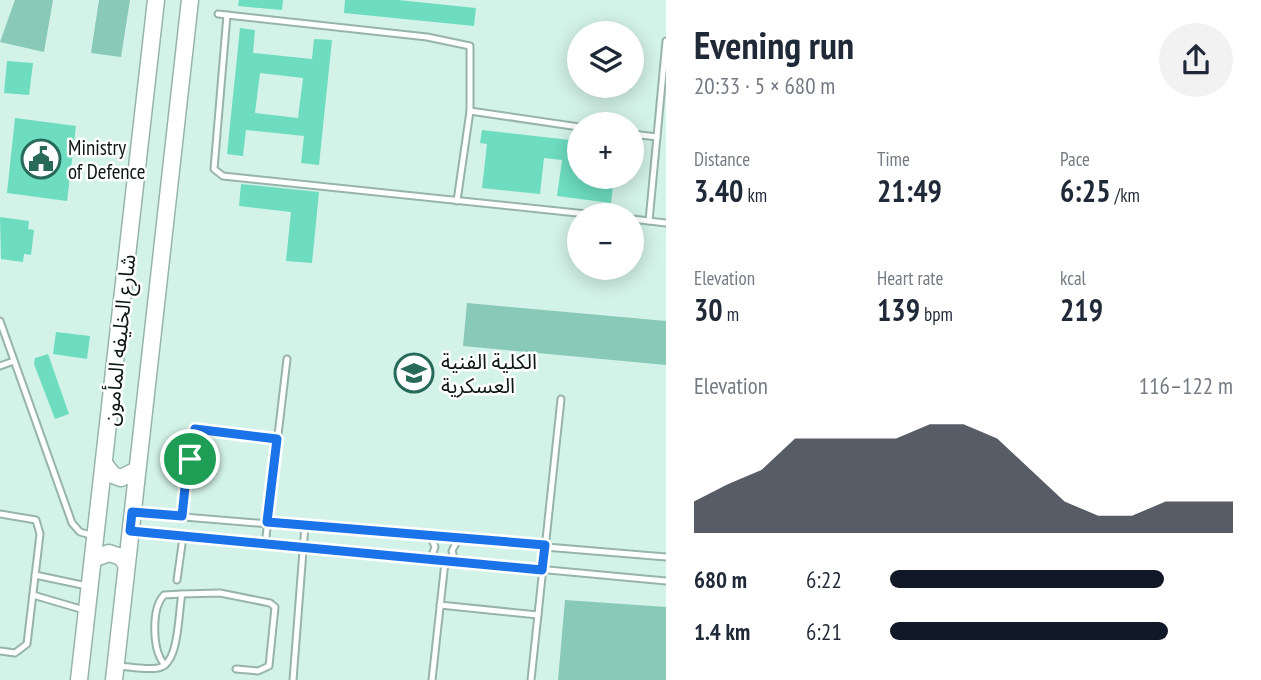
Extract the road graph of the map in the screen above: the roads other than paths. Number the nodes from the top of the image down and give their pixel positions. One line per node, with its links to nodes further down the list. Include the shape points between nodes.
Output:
1 (156, 0): 22 (main road, شارع الخليفه المأمون)
2 (190, 0): 23 (main road, شارع الخليفه المأمون)
3 (218, 14): 4 (lane)
4 (227, 15): 7 (lane, via 470,46); 11 (lane, via 216,173)
5 (666, 41): 6 (lane)
6 (665, 82): 10 (lane)
7 (470, 111): 8 (lane); 11 (lane)
8 (567, 125)
9 (644, 135): 10 (lane)
10 (657, 137): 14 (lane)
11 (457, 201): 12 (lane)
12 (567, 212)
13 (644, 220): 14 (lane)
14 (649, 221): 15 (lane)
15 (666, 223)
16 (0, 321): 18 (lane)
17 (288, 359): 21 (lane)
18 (14, 361): 19 (lane); 30 (lane, via 72,523 79,532)
19 (0, 366)
20 (561, 399): 35 (lane)
21 (277, 439): 26 (lane, via 195,429); 27 (lane)
22 (105, 465): 23 (main road, via 121,478); 30 (main road, شارع الخليفه المأمون)
23 (137, 470): 24 (main road, شارع الخليفه المأمون)
24 (132, 512): 26 (lane); 29 (main road, شارع الخليفه المأمون)
25 (0, 514): 44 (lane, via 29,517 39,526)
26 (182, 516): 27 (lane)
27 (267, 522): 28 (lane); 34 (lane)
28 (305, 525): 32 (lane); 36 (lane)
29 (130, 531): 31 (lane); 42 (main road, شارع الخليفه المأمون)
30 (96, 536): 38 (main road, شارع الخليفه المأمون)
31 (183, 537): 34 (lane); 45 (lane)
32 (432, 537): 33 (lane); 39 (lane, via 435,550)
33 (458, 539): 35 (lane); 41 (lane, via 452,551)
34 (265, 545): 36 (lane)
35 (545, 545): 37 (lane); 43 (lane)
36 (302, 548): 39 (lane); 58 (lane)
37 (666, 557)
38 (93, 559): 42 (main road, via 109,553); 47 (main road, شارع الخليفه المأمون)
39 (430, 561): 40 (lane)
40 (445, 562): 41 (lane); 50 (lane)
41 (455, 562): 43 (lane)
42 (126, 565): 56 (main road, شارع الخليفه المأمون)
43 (542, 570): 46 (lane); 52 (lane)
44 (35, 575): 47 (lane); 49 (lane)
45 (177, 580)
46 (666, 581)
47 (90, 586): 51 (main road, شارع الخليفه المأمون)
48 (182, 594): 54 (lane, via 174,653); 54 (lane, via 164,595 159,602 154,643); 55 (lane, via 220,593 275,607 269,666 258,671)
49 (33, 595): 51 (lane); 53 (lane, via 27,644 15,653)
50 (440, 605): 52 (lane); 59 (lane)
51 (88, 611): 57 (main road, شارع الخليفه المأمون)
52 (538, 615): 60 (lane)
53 (0, 651)
54 (165, 665): 56 (lane)
55 (236, 669)
56 (115, 673)
57 (79, 680)
58 (293, 680)
59 (432, 680)
60 (531, 680)

